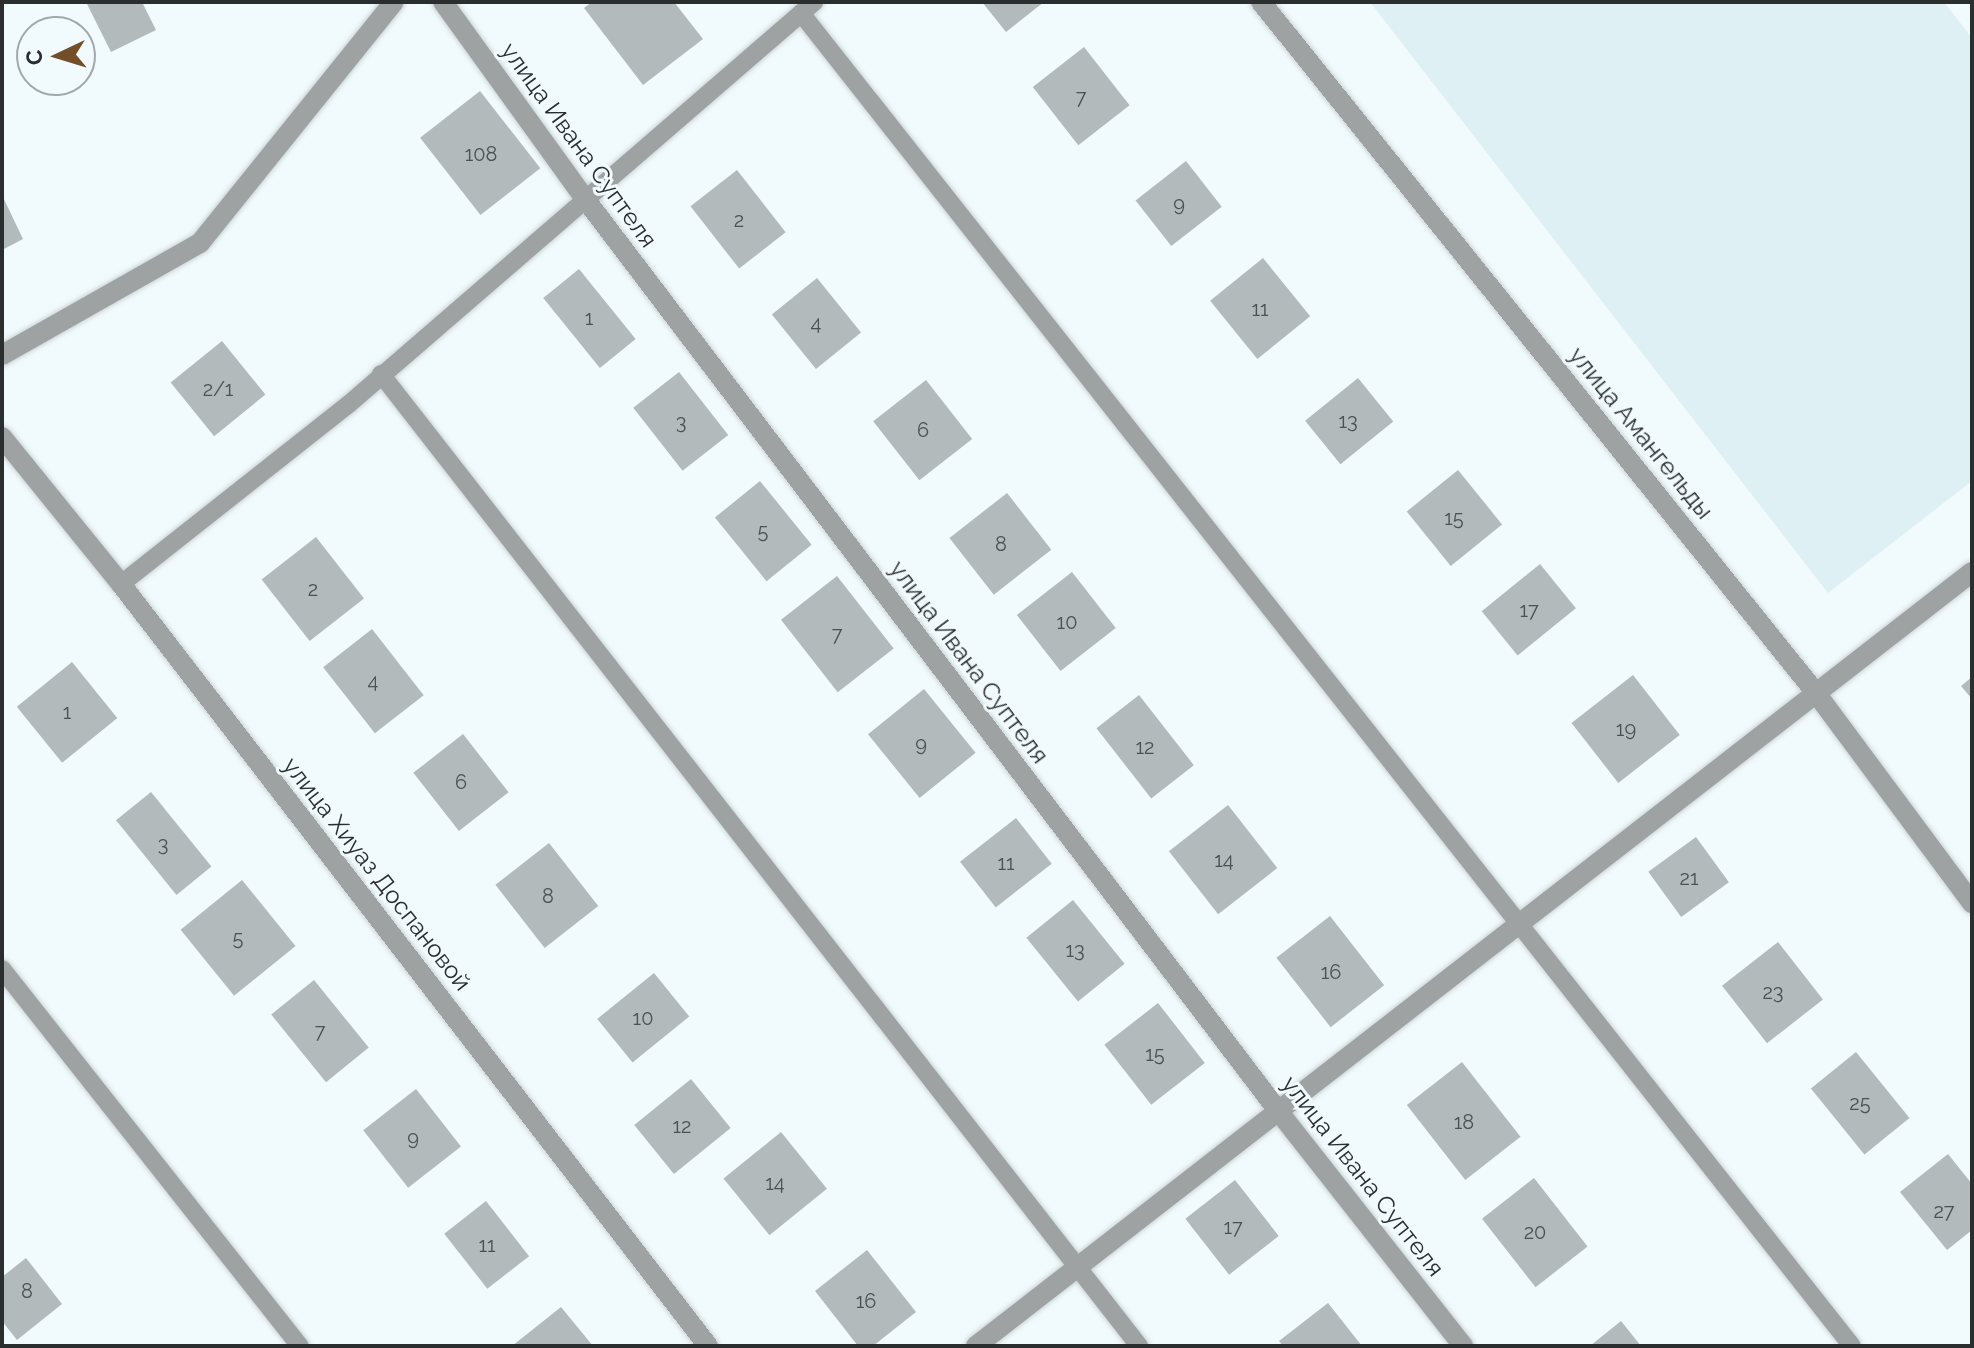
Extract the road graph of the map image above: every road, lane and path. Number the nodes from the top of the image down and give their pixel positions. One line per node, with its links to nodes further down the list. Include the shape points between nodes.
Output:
1 (394, 2): 6 (street, via 200,243)
2 (443, 2): 5 (street, улица Ивана Суптеля)
3 (1261, 2): 11 (street, улица Амангельды)
4 (808, 8): 5 (lane); 13 (lane)
5 (586, 200): 7 (lane); 15 (street, улица Ивана Суптеля)
6 (2, 355)
7 (381, 374): 10 (lane); 16 (lane)
8 (2, 437): 10 (street, улица Хиуаз Доспановой)
9 (1972, 572): 11 (street)
10 (121, 584): 18 (street, улица Хиуаз Доспановой)
11 (1816, 693): 12 (street, улица Амангельды); 13 (street)
12 (1972, 903)
13 (1519, 925): 15 (street); 22 (lane)
14 (2, 969): 17 (lane)
15 (1279, 1112): 16 (street); 21 (street, улица Ивана Суптеля)
16 (1078, 1267): 19 (street); 20 (lane)
17 (300, 1346)
18 (708, 1346)
19 (976, 1346)
20 (1139, 1346)
21 (1463, 1346)
22 (1852, 1346)

